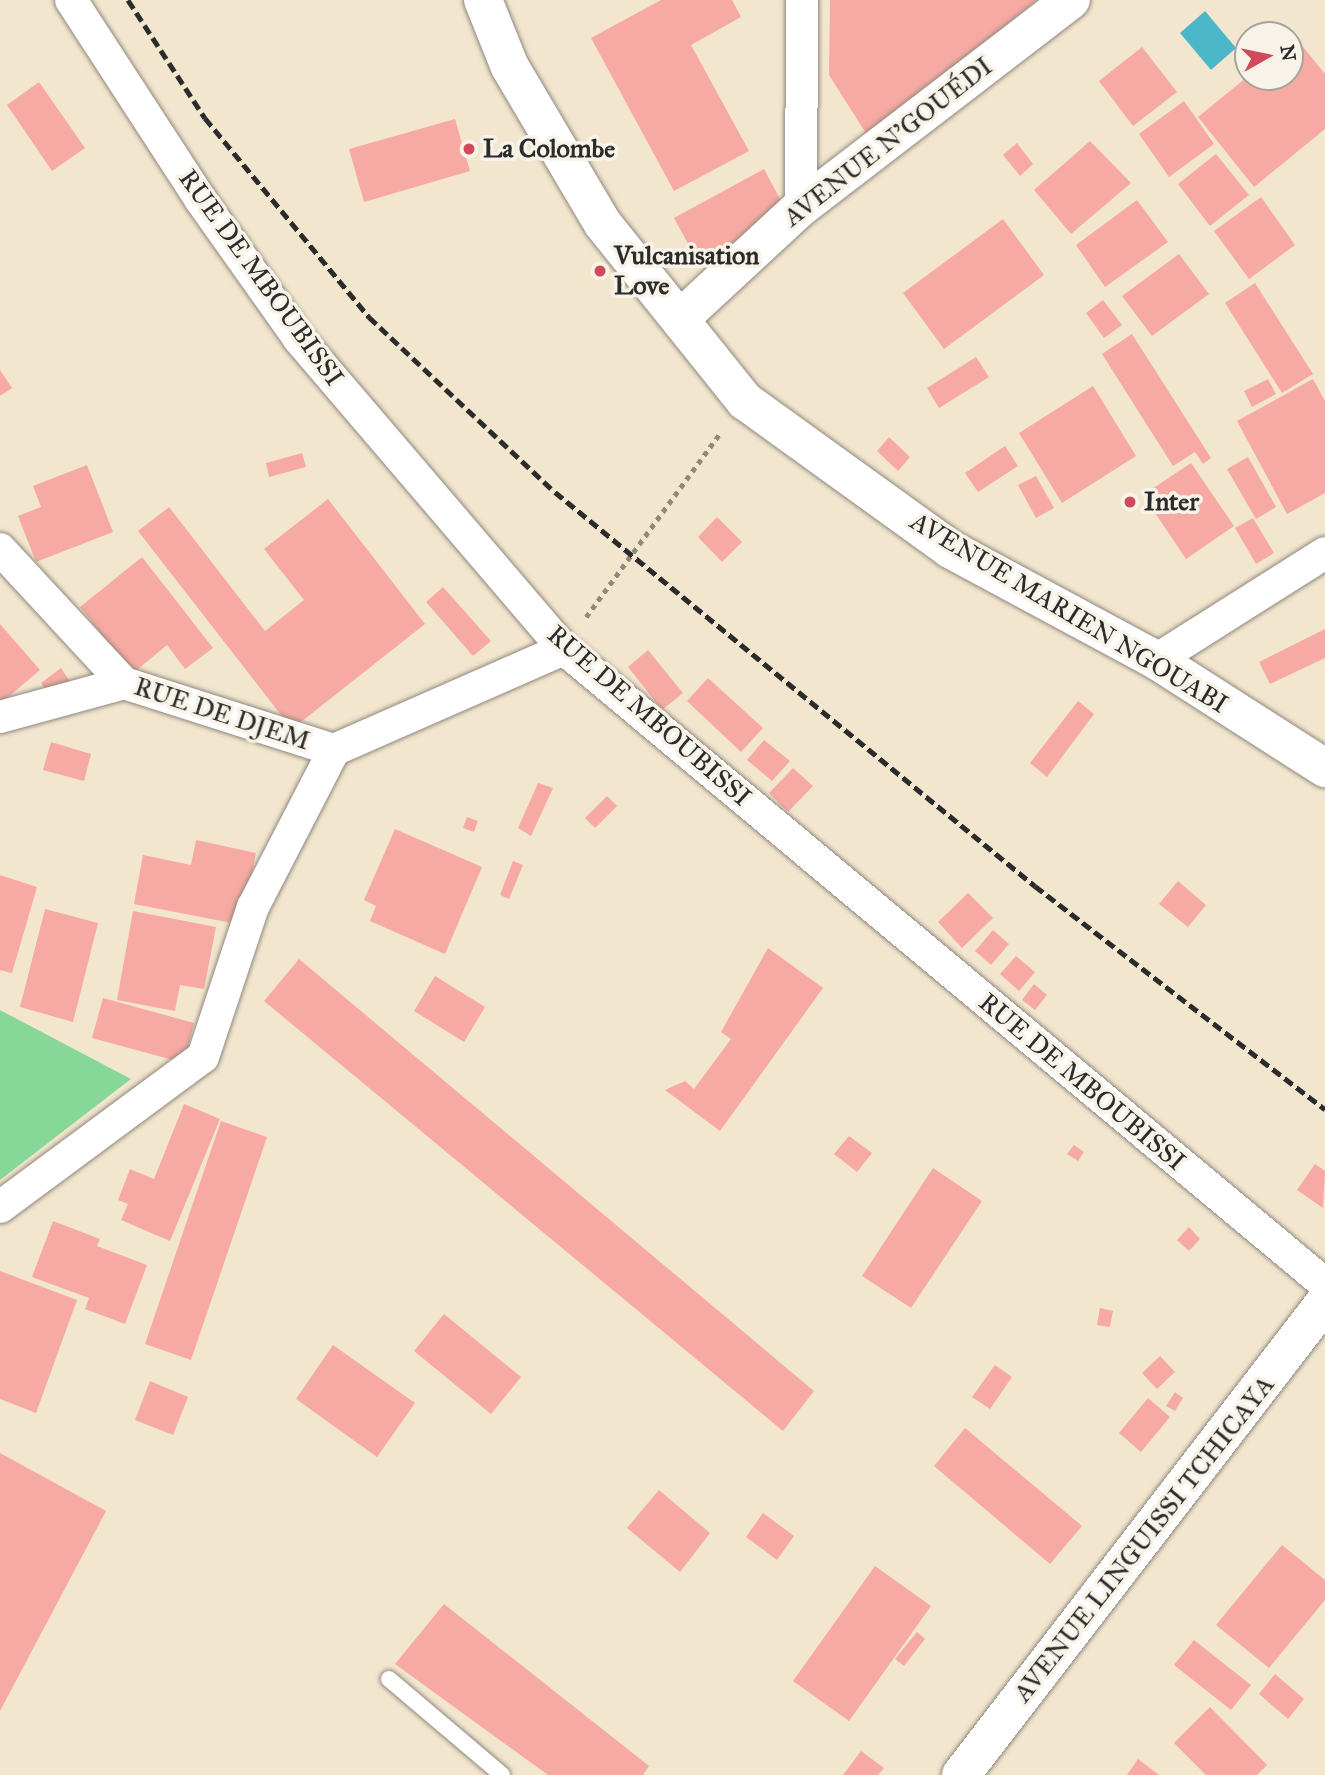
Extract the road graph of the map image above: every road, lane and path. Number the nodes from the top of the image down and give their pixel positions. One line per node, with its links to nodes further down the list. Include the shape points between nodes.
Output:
1 (71, 0): 10 (street, RUE DE MBOUBISSI, via 200,199 299,339)
2 (483, 0): 6 (main road, AVENUE MARIEN NGOUABI, via 510,67 603,224)
3 (802, 0): 5 (street)
4 (1070, 0): 5 (main road, AVENUE N'GOUÉDI)
5 (801, 207): 6 (main road, AVENUE N'GOUÉDI)
6 (681, 318): 7 (main road, AVENUE MARIEN NGOUABI)
7 (745, 401): 10 (path); 11 (main road, AVENUE MARIEN NGOUABI, via 950,549)
8 (0, 549): 12 (street, RUE DE DJEM)
9 (1325, 553): 11 (street)
10 (564, 649): 14 (street); 17 (street, RUE DE MBOUBISSI)
11 (1156, 660): 15 (main road, AVENUE MARIEN NGOUABI)
12 (124, 683): 13 (street); 14 (street, RUE DE DJEM)
13 (0, 717)
14 (334, 750): 16 (street, via 253,907 203,1057)
15 (1320, 770)
16 (0, 1207)
17 (1325, 1284)
18 (1325, 1302): 20 (main road, AVENUE LINGUISSI TCHICAYA)
19 (389, 1679): 21 (lane)
20 (972, 1769)
21 (502, 1775)

